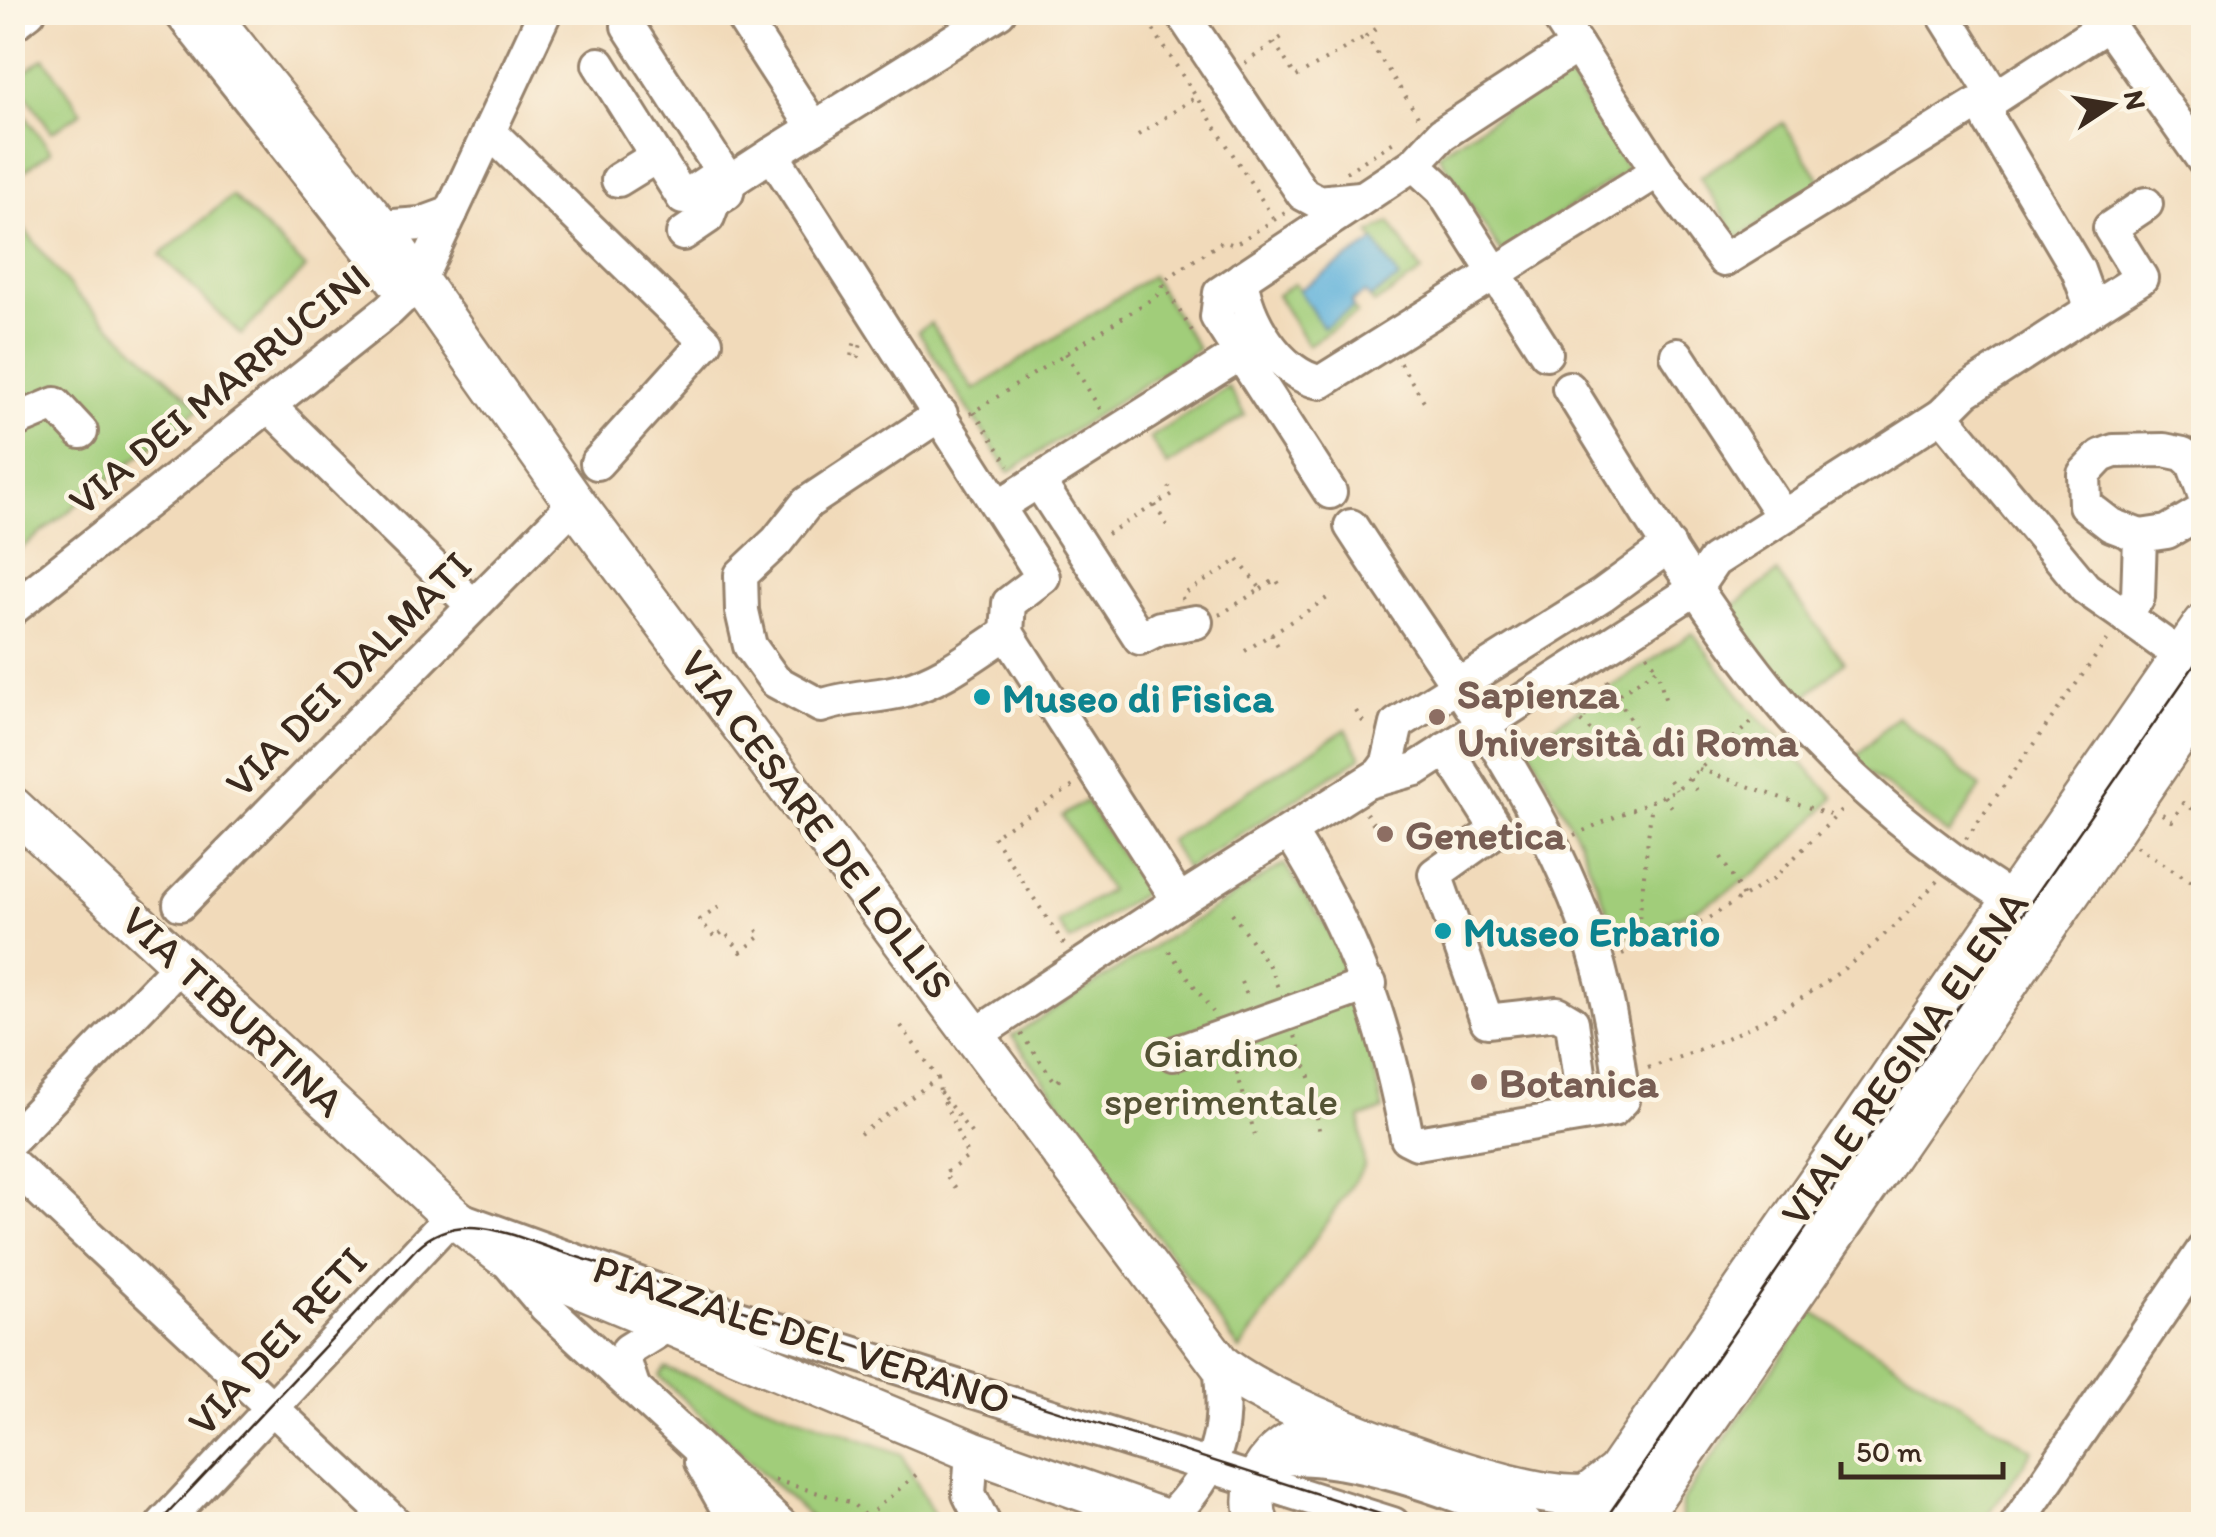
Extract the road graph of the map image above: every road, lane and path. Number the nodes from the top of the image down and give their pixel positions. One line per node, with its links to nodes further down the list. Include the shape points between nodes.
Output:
1 (29, 12): 13 (street)
2 (180, 12): 44 (street)
3 (207, 12): 38 (main road, VIA CESARE DE LOLLIS)
4 (544, 12): 25 (street, VIA DEI MARRUCINI)
5 (739, 12): 24 (street)
6 (999, 12): 24 (street)
7 (1142, 12): 22 (path)
8 (1166, 12): 37 (street, via 1280,192)
9 (1181, 12): 34 (street, via 1302,194 1318,202)
10 (1555, 12): 19 (street)
11 (1942, 12): 23 (street)
12 (2103, 18): 23 (street); 30 (street)
13 (12, 25)
14 (628, 26): 32 (street)
15 (1376, 29): 16 (path)
16 (1366, 36): 18 (path, via 1296,78); 27 (path, via 1423,123 1430,118)
17 (1282, 37): 18 (path)
18 (1274, 42): 20 (path)
19 (1577, 46): 27 (street); 31 (street)
20 (1245, 63)
21 (599, 64): 29 (street)
22 (1194, 98): 26 (path); 37 (path)
23 (1992, 100): 31 (street, via 1729,260 1720,258); 45 (street, via 1989,120 2078,270)
24 (814, 128): 28 (street)
25 (490, 131): 36 (street, VIA DEI MARRUCINI); 62 (street, via 706,342)
26 (1138, 135)
27 (1421, 143): 34 (street); 34 (path); 41 (street, via 1442,190)
28 (772, 154): 32 (street); 58 (street)
29 (656, 156): 32 (street, via 683,198); 33 (street)
30 (2204, 161)
31 (1658, 170): 41 (street)
32 (725, 177): 39 (street, via 727,192 708,217)
33 (618, 180)
34 (1349, 188): 40 (street)
35 (2146, 204): 45 (street, via 2110,228 2141,278)
36 (452, 213): 38 (street, VIA DEI MARRUCINI); 44 (street, VIA DEI MARRUCINI)
37 (1279, 216): 40 (street); 43 (path, via 1234,245 1223,241)
38 (380, 227): 44 (main road, VIA CESARE DE LOLLIS)
39 (682, 234)
40 (1282, 252): 42 (street)
41 (1497, 276): 42 (street, via 1321,382 1296,376 1284,364 1248,307); 49 (street)
42 (1242, 278): 50 (street, via 1220,294 1215,310)
43 (1164, 284): 46 (path); 48 (path, via 1158,295)
44 (412, 288): 56 (street, VIA DEI MARRUCINI); 67 (main road, VIA CESARE DE LOLLIS)
45 (2092, 309): 57 (street, via 1966,391)
46 (1201, 346)
47 (860, 350): 52 (path)
48 (1066, 353): 58 (path); 59 (path, via 1100,410)
49 (1546, 353)
50 (1240, 354): 63 (street); 65 (street)
51 (1677, 355): 71 (street)
52 (858, 358)
53 (1399, 361): 55 (path)
54 (1569, 388): 75 (street)
55 (1424, 401)
56 (268, 405): 84 (street); 85 (street, VIA DEI MARRUCINI)
57 (1942, 415): 71 (street); 86 (street)
58 (955, 418): 63 (path); 69 (street); 88 (street, via 807,503 744,570 747,637 775,680 820,706 926,684)
59 (1085, 419)
60 (12, 422): 61 (street, via 55,404)
61 (81, 432)
62 (597, 463)
63 (1024, 474): 69 (street); 76 (street)
64 (1169, 488): 68 (path, via 1173,494)
65 (1330, 492)
66 (2204, 494): 74 (street, via 2194,464 2183,454 2128,449 2101,456 2084,474 2085,504 2110,525)
67 (575, 503): 84 (street, VIA DEI DALMATI); 143 (main road, VIA CESARE DE LOLLIS)
68 (1154, 505): 73 (path); 76 (path)
69 (999, 506): 79 (street)
70 (2204, 510): 74 (street, via 2167,532)
71 (1782, 514): 82 (street, via 1714,561)
72 (1351, 526): 97 (street)
73 (1169, 529)
74 (2140, 536): 86 (street, via 2138,597)
75 (1668, 546): 82 (street); 97 (street, via 1602,596)
76 (1082, 551): 79 (street); 87 (street, via 1140,638)
77 (1235, 553): 78 (path)
78 (1238, 560): 80 (path); 87 (path, via 1181,596)
79 (1043, 577): 88 (street, via 1009,603)
80 (1260, 588): 81 (path, via 1276,579); 87 (path)
81 (1282, 589)
82 (1695, 589): 106 (street); 128 (street, via 1791,714)
83 (1329, 597): 91 (path)
84 (472, 605): 133 (street, VIA DEI DALMATI)
85 (12, 609)
86 (2121, 621): 90 (street); 128 (path)
87 (1196, 622)
88 (1008, 633): 110 (street)
89 (1271, 634): 92 (path)
90 (2196, 647): 131 (main road, VIALE REGINA ELENA); 169 (street, VIALE REGINA ELENA)
91 (1245, 651)
92 (1281, 651)
93 (1632, 664): 94 (path, via 1647,654)
94 (1657, 669): 99 (path); 102 (path)
95 (1620, 672): 96 (path)
96 (1607, 680): 98 (path); 99 (path)
97 (1454, 687): 106 (street); 113 (street, via 1397,724 1388,762)
98 (1595, 688)
99 (1617, 695): 104 (path); 105 (path)
100 (1582, 696): 104 (path, via 1570,704)
101 (2204, 698): 169 (main road, VIALE REGINA ELENA)
102 (1666, 706)
103 (1768, 707): 109 (path)
104 (1579, 720): 107 (path)
105 (1634, 726)
106 (1480, 727): 108 (street); 140 (street, via 1569,884 1594,950 1623,1100 1613,1110 1417,1143 1407,1138)
107 (1606, 744)
108 (1446, 750): 113 (street, via 1416,769); 149 (street, via 1493,823 1491,834 1435,874 1488,1021 1558,1013 1572,1022)
109 (1700, 769): 111 (path); 123 (path)
110 (1096, 772): 132 (street); 139 (path, via 994,836)
111 (1690, 779): 114 (path); 115 (path)
112 (1670, 780): 114 (path)
113 (1370, 781): 124 (street)
114 (1676, 790): 116 (path)
115 (1699, 794)
116 (1664, 796): 118 (path); 120 (path)
117 (1854, 796): 123 (path)
118 (1652, 801): 125 (path); 137 (path)
119 (12, 807): 138 (main road, VIA TIBURTINA)
120 (1674, 810)
121 (2154, 810): 122 (path, via 2172,820 2183,803)
122 (2204, 816)
123 (1836, 817): 130 (path, via 1774,878)
124 (1290, 832): 132 (street); 140 (street, via 1326,889)
125 (1569, 837)
126 (2131, 842): 129 (path)
127 (1721, 857): 130 (path)
128 (1945, 869): 131 (street); 145 (path, via 1889,935 1791,1007)
129 (2204, 890)
130 (1743, 897): 137 (path)
131 (2012, 900): 169 (main road, VIALE REGINA ELENA, via 1628,1458)
132 (1179, 901): 139 (street)
133 (180, 904)
134 (719, 907): 135 (path, via 700,920 715,938 724,931 740,952 762,936)
135 (753, 924)
136 (1615, 938): 137 (path, via 1622,954)
137 (1636, 949)
138 (181, 964): 152 (street); 155 (main road, VIA TIBURTINA)
139 (1079, 966): 141 (street)
140 (1370, 984): 144 (street)
141 (1008, 1014): 143 (street); 147 (path)
142 (899, 1023): 146 (path)
143 (974, 1036): 159 (main road, VIA CESARE DE LOLLIS)
144 (1173, 1054)
145 (1648, 1068)
146 (938, 1078): 148 (path); 150 (path)
147 (1060, 1080)
148 (940, 1092): 151 (path); 154 (path, via 968,1157 942,1172)
149 (1582, 1095)
150 (860, 1134)
151 (974, 1138)
152 (12, 1139)
153 (12, 1164): 161 (street)
154 (956, 1188)
155 (452, 1216): 157 (main road, PIAZZALE DEL VERANO); 161 (street, VIA DEI RETI); 165 (street, PIAZZALE DEL VERANO, via 678,1298)
156 (2204, 1249): 185 (street)
157 (501, 1254): 158 (main road, PIAZZALE DEL VERANO); 160 (street, PIAZZALE DEL VERANO, via 531,1292)
158 (668, 1325): 160 (street, PIAZZALE DEL VERANO, via 628,1350 624,1362); 164 (main road, PIAZZALE DEL VERANO)
159 (1220, 1364): 162 (main road, PIAZZALE DEL VERANO, via 1254,1389); 165 (street, PIAZZALE DEL VERANO, via 1223,1429)
160 (633, 1386): 163 (street, PIAZZALE DEL VERANO)
161 (273, 1408): 174 (street, VIA DEI RETI); 175 (street)
162 (1337, 1428): 166 (main road, via 1295,1436); 170 (main road, PIAZZALE DEL VERANO)
163 (694, 1449): 176 (street, PIAZZALE DEL VERANO); 177 (street, PIAZZALE DEL VERANO)
164 (972, 1450): 171 (main road, PIAZZALE DEL VERANO); 180 (street, PIAZZALE DEL VERANO, via 969,1494)
165 (1212, 1466): 166 (street, PIAZZALE DEL VERANO); 173 (street, PIAZZALE DEL VERANO)
166 (1263, 1470): 170 (street, PIAZZALE DEL VERANO, via 1328,1458 1483,1506); 181 (main road, via 1254,1507); 182 (street, PIAZZALE DEL VERANO); 183 (street, PIAZZALE DEL VERANO)
167 (917, 1474): 172 (path)
168 (766, 1480): 172 (path, via 852,1502)
169 (1627, 1507): 170 (main road, PIAZZALE DEL VERANO, via 1573,1496)
170 (1527, 1508): 184 (main road, PIAZZALE DEL VERANO)
171 (1124, 1515): 173 (main road, PIAZZALE DEL VERANO)
172 (867, 1517): 178 (path); 179 (path)
173 (1172, 1523)
174 (163, 1524)
175 (396, 1524)
176 (736, 1524)
177 (780, 1524)
178 (858, 1524)
179 (874, 1524)
180 (984, 1524)
181 (1258, 1524)
182 (1393, 1524)
183 (1481, 1524)
184 (1558, 1524)
185 (2017, 1524)

